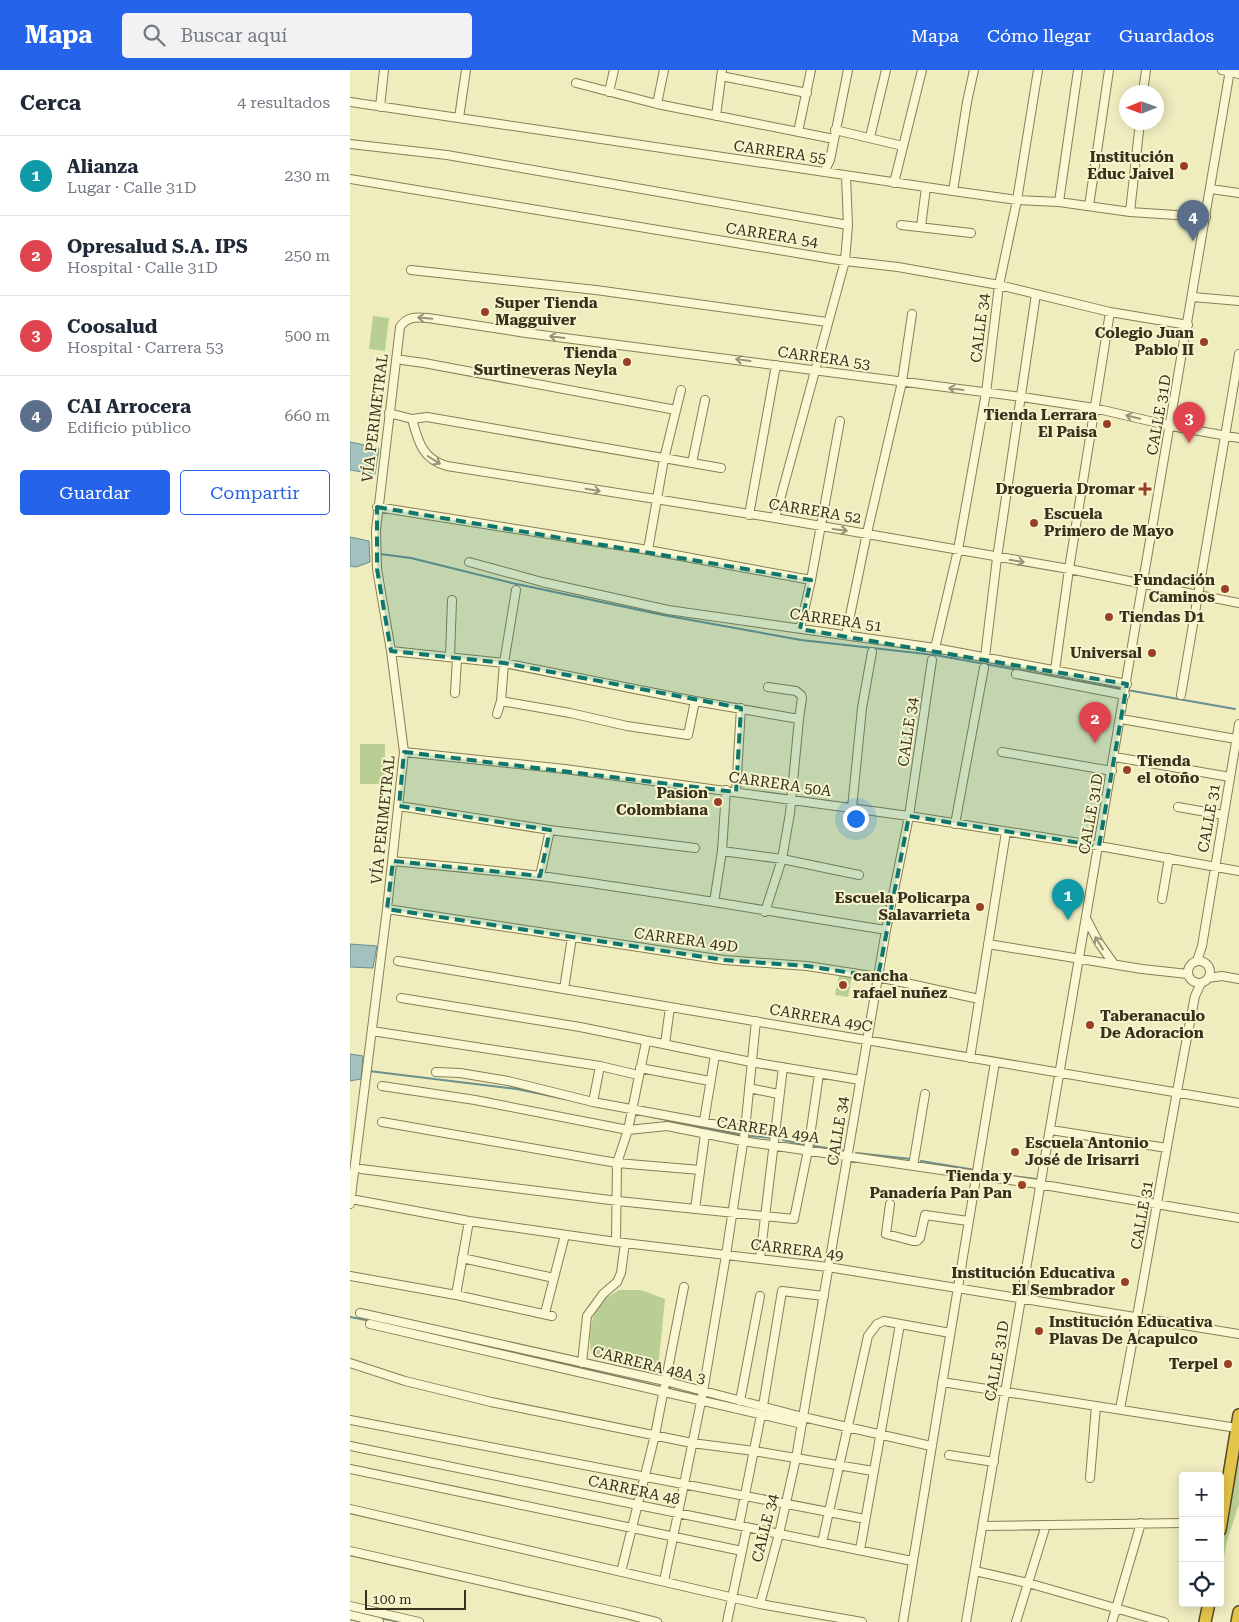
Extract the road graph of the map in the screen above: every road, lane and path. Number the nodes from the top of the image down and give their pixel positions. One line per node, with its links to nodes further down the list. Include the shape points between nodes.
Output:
1 (384, 70): 23 (street)
2 (466, 70): 25 (street)
3 (614, 70): 19 (street)
4 (664, 70): 22 (street)
5 (812, 70): 20 (street)
6 (848, 70): 28 (street)
7 (886, 70): 29 (street)
8 (922, 70): 31 (street)
9 (974, 70): 38 (street)
10 (1038, 70): 40 (street, CALLE 34)
11 (1078, 70): 41 (street)
12 (1109, 70): 42 (street)
13 (1146, 70): 18 (street)
14 (1227, 71): 16 (street); 37 (street, CALLE 31D)
15 (722, 73): 20 (street); 24 (street)
16 (1239, 74)
17 (576, 84): 19 (street)
18 (1144, 85)
19 (609, 92): 22 (street)
20 (807, 93): 27 (street)
21 (350, 102): 23 (street, CARRERA 55)
22 (658, 104): 24 (street)
23 (380, 107): 25 (street, CARRERA 55)
24 (716, 116): 27 (street)
25 (459, 118): 32 (street, CARRERA 55)
26 (1139, 130): 43 (street)
27 (798, 132): 28 (street)
28 (835, 134): 29 (street); 32 (street)
29 (870, 138): 31 (street)
30 (350, 144): 45 (street, via 446,155)
31 (903, 146): 35 (street)
32 (824, 172): 33 (street, CARRERA 55)
33 (846, 176): 35 (street, CARRERA 55); 45 (street)
34 (350, 179): 49 (street, CARRERA 54)
35 (894, 183): 36 (street, CARRERA 55)
36 (926, 188): 38 (street, CARRERA 55); 47 (street)
37 (1211, 189): 39 (street); 44 (street, CALLE 31D)
38 (953, 192): 40 (street, CARRERA 55)
39 (1239, 194)
40 (1017, 200): 41 (street, CARRERA 55); 51 (street, CALLE 34)
41 (1059, 202): 42 (street, CARRERA 55)
42 (1089, 206): 43 (street, CARRERA 55)
43 (1130, 212): 44 (street, CARRERA 55)
44 (1206, 217): 53 (street, CALLE 31D)
45 (848, 225): 49 (street)
46 (901, 225): 47 (street)
47 (922, 227): 48 (street)
48 (970, 233)
49 (844, 261): 51 (street, CARRERA 54); 58 (street)
50 (411, 270): 58 (street, via 596,290)
51 (999, 285): 52 (street, CARRERA 54); 66 (street, CALLE 34)
52 (1036, 294): 55 (street, CARRERA 54); 67 (street)
53 (1193, 297): 54 (street); 59 (street, CALLE 31D)
54 (1239, 301)
55 (1110, 312): 59 (street, CARRERA 54); 69 (street)
56 (912, 314): 64 (street)
57 (404, 322): 61 (street, VÍA PERIMETRAL, via 400,327); 62 (street, CARRERA 53, one-way to 57, via 428,318 416,317)
58 (827, 322): 63 (street)
59 (1188, 325): 74 (street, CALLE 31D)
60 (1239, 354): 75 (street)
61 (399, 360): 70 (street); 71 (street, VÍA PERIMETRAL)
62 (776, 365): 63 (street, CARRERA 53); 82 (street)
63 (814, 370): 64 (street, CARRERA 53); 83 (street)
64 (902, 382): 66 (street, CARRERA 53, one-way to 64); 85 (street)
65 (681, 390): 70 (street)
66 (986, 393): 67 (street, CARRERA 53); 87 (street, CALLE 34)
67 (1022, 397): 69 (street, CARRERA 53); 88 (street)
68 (705, 400): 78 (street)
69 (1094, 408): 74 (street, CARRERA 53, one-way to 69); 90 (street)
70 (676, 410): 77 (street)
71 (389, 413): 72 (street); 81 (street, VÍA PERIMETRAL)
72 (412, 419): 77 (street, via 427,416); 80 (street, CARRERA 52, one-way to 80, via 423,449 438,463)
73 (840, 421): 84 (street)
74 (1171, 426): 75 (street, CARRERA 53); 92 (street, CALLE 31D)
75 (1225, 436): 76 (street, CARRERA 53); 94 (street)
76 (1239, 438)
77 (664, 459): 78 (street); 80 (street)
78 (692, 463): 79 (street)
79 (721, 468)
80 (658, 500): 82 (street, CARRERA 52); 86 (street)
81 (377, 507): 86 (street); 100 (street, VÍA PERIMETRAL, via 377,569)
82 (748, 514): 83 (street, CARRERA 52)
83 (775, 518): 84 (street, CARRERA 52)
84 (820, 527): 85 (street, CARRERA 52, one-way to 85); 91 (street)
85 (867, 533): 87 (street, CARRERA 52); 98 (street)
86 (648, 550): 91 (street)
87 (958, 550): 88 (street, CARRERA 52); 99 (street, CALLE 34)
88 (997, 558): 90 (street, CARRERA 52, one-way to 90); 103 (street)
89 (470, 562): 97 (street, CARRERA 51, via 668,610)
90 (1069, 569): 92 (street, CARRERA 52); 107 (street)
91 (811, 580): 97 (street)
92 (1144, 584): 94 (street, CARRERA 52); 109 (street, CALLE 31D)
93 (516, 590): 105 (street)
94 (1197, 595): 96 (street, CARRERA 52); 113 (street)
95 (452, 600): 102 (street)
96 (1239, 603)
97 (800, 629): 98 (street, CARRERA 51)
98 (846, 635): 99 (street, CARRERA 51)
99 (935, 648): 103 (street, CARRERA 51)
100 (391, 651): 102 (street); 122 (street, VÍA PERIMETRAL)
101 (872, 652): 132 (street, via 862,708)
102 (454, 657): 105 (street); 111 (street)
103 (985, 657): 107 (street, CARRERA 51)
104 (932, 660): 134 (street, CALLE 34)
105 (504, 663): 114 (street); 115 (street)
106 (984, 668): 135 (street)
107 (1055, 670): 109 (street, CARRERA 51)
108 (1016, 674): 112 (street)
109 (1126, 684): 112 (street, CALLE 31D)
110 (768, 687): 118 (street, via 796,691 801,695)
111 (455, 693)
112 (1125, 695): 119 (street, CALLE 31D)
113 (1181, 695)
114 (695, 701): 115 (street, via 688,735); 116 (street)
115 (501, 702): 117 (street)
116 (741, 708): 118 (street); 128 (street)
117 (497, 714)
118 (799, 719): 129 (street)
119 (1121, 719): 121 (street); 124 (street, CALLE 31D)
120 (1239, 724): 121 (street, CALLE 31)
121 (1236, 739): 126 (street, CALLE 31)
122 (404, 752): 127 (street, CARRERA 50A); 130 (street, VÍA PERIMETRAL)
123 (1002, 752): 125 (street)
124 (1114, 757): 125 (street, CALLE 31D); 126 (street)
125 (1112, 771): 138 (street, CALLE 31D)
126 (1230, 777): 133 (street, CALLE 31)
127 (726, 790): 128 (street, CARRERA 50A); 140 (street)
128 (736, 792): 129 (street, CARRERA 50A)
129 (791, 801): 132 (street, CARRERA 50A); 142 (street)
130 (399, 806): 136 (street); 143 (street, VÍA PERIMETRAL)
131 (1178, 807): 133 (street)
132 (852, 808): 134 (street, CARRERA 50A)
133 (1223, 815): 144 (street, CALLE 31)
134 (909, 816): 135 (street, CARRERA 50A); 153 (street, CALLE 34)
135 (955, 824): 137 (street, CARRERA 50A)
136 (550, 830): 139 (street); 147 (street)
137 (1006, 832): 138 (street, CARRERA 50A); 155 (street)
138 (1099, 846): 141 (street, CARRERA 50A); 152 (street, CALLE 31D)
139 (695, 848)
140 (722, 851): 142 (street); 149 (street)
141 (1169, 858): 144 (street, CARRERA 50A); 148 (street)
142 (782, 859): 146 (street); 151 (street)
143 (393, 861): 147 (street); 150 (street, VÍA PERIMETRAL)
144 (1214, 866): 145 (street, CARRERA 50A); 156 (street, CALLE 31)
145 (1239, 871)
146 (859, 875)
147 (540, 876): 149 (street)
148 (1162, 899)
149 (714, 902): 151 (street)
150 (387, 909): 154 (street, CARRERA 49D); 173 (street, VÍA PERIMETRAL)
151 (765, 912): 153 (street)
152 (1087, 920): 157 (street, CALLE 31D); 160 (street, one-way to 152)
153 (886, 930): 164 (street, CALLE 34)
154 (572, 937): 164 (street, CARRERA 49D, via 724,960 807,966); 168 (street)
155 (988, 944): 157 (street); 170 (street)
156 (1202, 946): 159 (street, CALLE 31); 161 (street, CALLE 31)
157 (1080, 959): 160 (street); 186 (street, CALLE 31D)
158 (398, 961): 168 (street, CARRERA 49C)
159 (1197, 961): 161 (street); 162 (street)
160 (1114, 964): 162 (street)
161 (1207, 965): 163 (street); 165 (street)
162 (1189, 971): 167 (street)
163 (1222, 976): 165 (street); 166 (street)
164 (878, 977): 170 (street, CARRERA 49D); 174 (street, CALLE 34)
165 (1208, 978): 167 (street)
166 (1239, 979)
167 (1198, 982): 191 (street, CALLE 31)
168 (564, 989): 171 (street, CARRERA 49C)
169 (401, 998): 175 (street, via 580,1027)
170 (979, 999): 178 (street)
171 (670, 1007): 172 (street, CARRERA 49C); 176 (street)
172 (756, 1021): 174 (street, CARRERA 49C); 179 (street)
173 (372, 1031): 181 (street); 214 (street, VÍA PERIMETRAL)
174 (867, 1040): 178 (street, CARRERA 49C); 188 (street, CALLE 34)
175 (646, 1042): 176 (street); 184 (street)
176 (665, 1044): 177 (street)
177 (715, 1055): 179 (street); 187 (street)
178 (970, 1058): 180 (street, CARRERA 49C)
179 (752, 1062): 182 (street); 190 (street)
180 (995, 1062): 186 (street, CARRERA 49C); 212 (street)
181 (600, 1066): 184 (street); 194 (street)
182 (783, 1067): 185 (street); 192 (street)
183 (436, 1072): 194 (street, via 508,1081)
184 (639, 1072): 187 (street); 196 (street)
185 (819, 1074): 188 (street); 206 (street)
186 (1061, 1074): 191 (street, CARRERA 49C); 201 (street, CALLE 31D)
187 (710, 1080): 198 (street)
188 (860, 1080): 207 (street, CALLE 34)
189 (382, 1086): 199 (street, CARRERA 49A, via 475,1100)
190 (749, 1088): 192 (street); 200 (street)
191 (1176, 1092): 195 (street, CARRERA 49C); 205 (street, CALLE 31)
192 (778, 1094): 204 (street)
193 (925, 1094): 209 (street)
194 (593, 1102): 196 (street)
195 (1239, 1103)
196 (632, 1109): 198 (street); 199 (street)
197 (382, 1122): 208 (street)
198 (704, 1122): 200 (street)
199 (628, 1130): 202 (street, CARRERA 49A, via 667,1126); 208 (street)
200 (744, 1130): 203 (street)
201 (1051, 1130): 205 (street); 213 (street, CALLE 31D)
202 (705, 1134): 203 (street, CARRERA 49A); 211 (street)
203 (742, 1141): 204 (street, CARRERA 49A); 220 (street)
204 (774, 1145): 206 (street, CARRERA 49A); 221 (street)
205 (1167, 1148): 218 (street, CALLE 31)
206 (808, 1150): 207 (street, CARRERA 49A); 221 (street, via 794,1219)
207 (848, 1156): 209 (street, CARRERA 49A); 231 (street, CALLE 34)
208 (617, 1162): 211 (street); 215 (street)
209 (912, 1166): 212 (street, CARRERA 49A)
210 (361, 1170): 215 (street)
211 (700, 1170): 219 (street)
212 (976, 1175): 213 (street, CARRERA 49A); 224 (street)
213 (1042, 1185): 218 (street, CARRERA 49A); 239 (street, CALLE 31D)
214 (351, 1199): 216 (street, VÍA PERIMETRAL); 223 (street, CARRERA 49)
215 (618, 1202): 219 (street); 226 (street)
216 (350, 1204)
217 (890, 1204): 224 (street, via 886,1234 913,1241 920,1238 925,1215)
218 (1158, 1205): 222 (street, CARRERA 49A); 241 (street, CALLE 31)
219 (695, 1209): 220 (street)
220 (731, 1213): 221 (street); 228 (street)
221 (765, 1216): 230 (street)
222 (1239, 1218)
223 (469, 1221): 225 (street, CARRERA 49); 229 (street)
224 (968, 1221): 235 (street)
225 (565, 1235): 226 (street, CARRERA 49); 233 (street)
226 (616, 1242): 227 (street, CARRERA 49)
227 (625, 1243): 228 (street, CARRERA 49); 246 (street, via 617,1282 603,1294 587,1316)
228 (726, 1256): 230 (street, CARRERA 49); 251 (street)
229 (462, 1258): 233 (street); 236 (street)
230 (760, 1259): 231 (street, CARRERA 49)
231 (828, 1267): 235 (street, CARRERA 49); 238 (street, CALLE 34)
232 (350, 1276): 236 (street)
233 (554, 1278): 236 (street, via 549,1315)
234 (684, 1287): 249 (street)
235 (957, 1287): 239 (street, CARRERA 49); 244 (street)
236 (456, 1294)
237 (760, 1296): 252 (street)
238 (824, 1296): 253 (street, via 782,1291); 259 (street, CALLE 34)
239 (1022, 1298): 241 (street, CARRERA 49); 250 (street, CALLE 31D)
240 (360, 1313): 246 (street, CARRERA 48A 3)
241 (1138, 1317): 245 (street, CARRERA 49); 255 (street, CALLE 31)
242 (370, 1324): 249 (street)
243 (900, 1324): 244 (street); 260 (street, via 876,1324 868,1336); 262 (street)
244 (950, 1333): 248 (street)
245 (1239, 1334)
246 (582, 1363): 249 (street, CARRERA 48A 3)
247 (350, 1364): 263 (street, via 491,1402)
248 (942, 1382): 250 (street); 266 (street)
249 (664, 1388): 251 (street); 251 (street, CARRERA 48A 3); 263 (street)
250 (1006, 1392): 254 (street); 270 (street, CALLE 31D)
251 (702, 1397): 252 (street, CARRERA 48A 3); 256 (street); 264 (street)
252 (740, 1401): 253 (street, CARRERA 48A 3)
253 (763, 1406): 259 (street, CARRERA 48A 3)
254 (1096, 1406): 255 (street); 275 (street)
255 (1120, 1410): 261 (street)
256 (761, 1415): 259 (street); 267 (street)
257 (1239, 1415): 261 (highway)
258 (350, 1420): 274 (street)
259 (802, 1420): 260 (street, CARRERA 48A 3); 269 (street, CALLE 34)
260 (848, 1426): 262 (street, CARRERA 48A 3); 271 (street)
261 (1237, 1428): 283 (highway)
262 (880, 1434): 266 (street, CARRERA 48A 3); 273 (street)
263 (655, 1435): 264 (street); 274 (street)
264 (692, 1443): 267 (street); 276 (street)
265 (350, 1446): 279 (street, CARRERA 48)
266 (931, 1446): 297 (street)
267 (754, 1451): 269 (street); 277 (street)
268 (949, 1454): 270 (street)
269 (796, 1458): 271 (street); 278 (street, CALLE 34)
270 (994, 1462): 289 (street, CALLE 31D)
271 (839, 1465): 273 (street); 281 (street)
272 (350, 1469): 290 (street)
273 (874, 1471): 284 (street)
274 (646, 1477): 276 (street); 279 (street)
275 (1090, 1478)
276 (684, 1484): 277 (street); 282 (street)
277 (745, 1496): 278 (street); 288 (street)
278 (786, 1504): 281 (street); 291 (street, CALLE 34)
279 (638, 1505): 282 (street, CARRERA 48); 290 (street)
280 (350, 1509): 299 (street)
281 (829, 1512): 284 (street); 293 (street)
282 (678, 1513): 288 (street, CARRERA 48); 292 (street)
283 (1222, 1517)
284 (865, 1519): 294 (street)
285 (1179, 1522): 286 (street)
286 (1140, 1523): 287 (street); 306 (street)
287 (1046, 1525): 289 (street); 301 (street)
288 (743, 1526): 291 (street, CARRERA 48); 296 (street)
289 (983, 1526): 298 (street, CALLE 31D)
290 (633, 1528): 292 (street); 299 (street)
291 (779, 1534): 293 (street, CARRERA 48); 303 (street, CALLE 34)
292 (673, 1537): 296 (street); 300 (street)
293 (822, 1542): 294 (street, CARRERA 48)
294 (860, 1550): 297 (street, CARRERA 48)
295 (350, 1551): 311 (street)
296 (742, 1552): 302 (street)
297 (912, 1561): 314 (street)
298 (975, 1571): 301 (street); 315 (street, CALLE 31D)
299 (621, 1572): 300 (street)
300 (664, 1582): 302 (street)
301 (1028, 1583): 306 (street); 316 (street)
302 (733, 1597): 303 (street); 312 (street)
303 (760, 1604): 313 (street)
304 (350, 1606): 310 (street)
305 (1208, 1607): 319 (highway)
306 (1116, 1608): 317 (street); 318 (street)
307 (1239, 1612): 320 (highway)
308 (350, 1615): 309 (street)
309 (379, 1622)
310 (418, 1622)
311 (656, 1622)
312 (727, 1622)
313 (862, 1622)
314 (903, 1622)
315 (966, 1622)
316 (1016, 1622)
317 (1112, 1622)
318 (1164, 1622)
319 (1206, 1622)
320 (1237, 1622)

